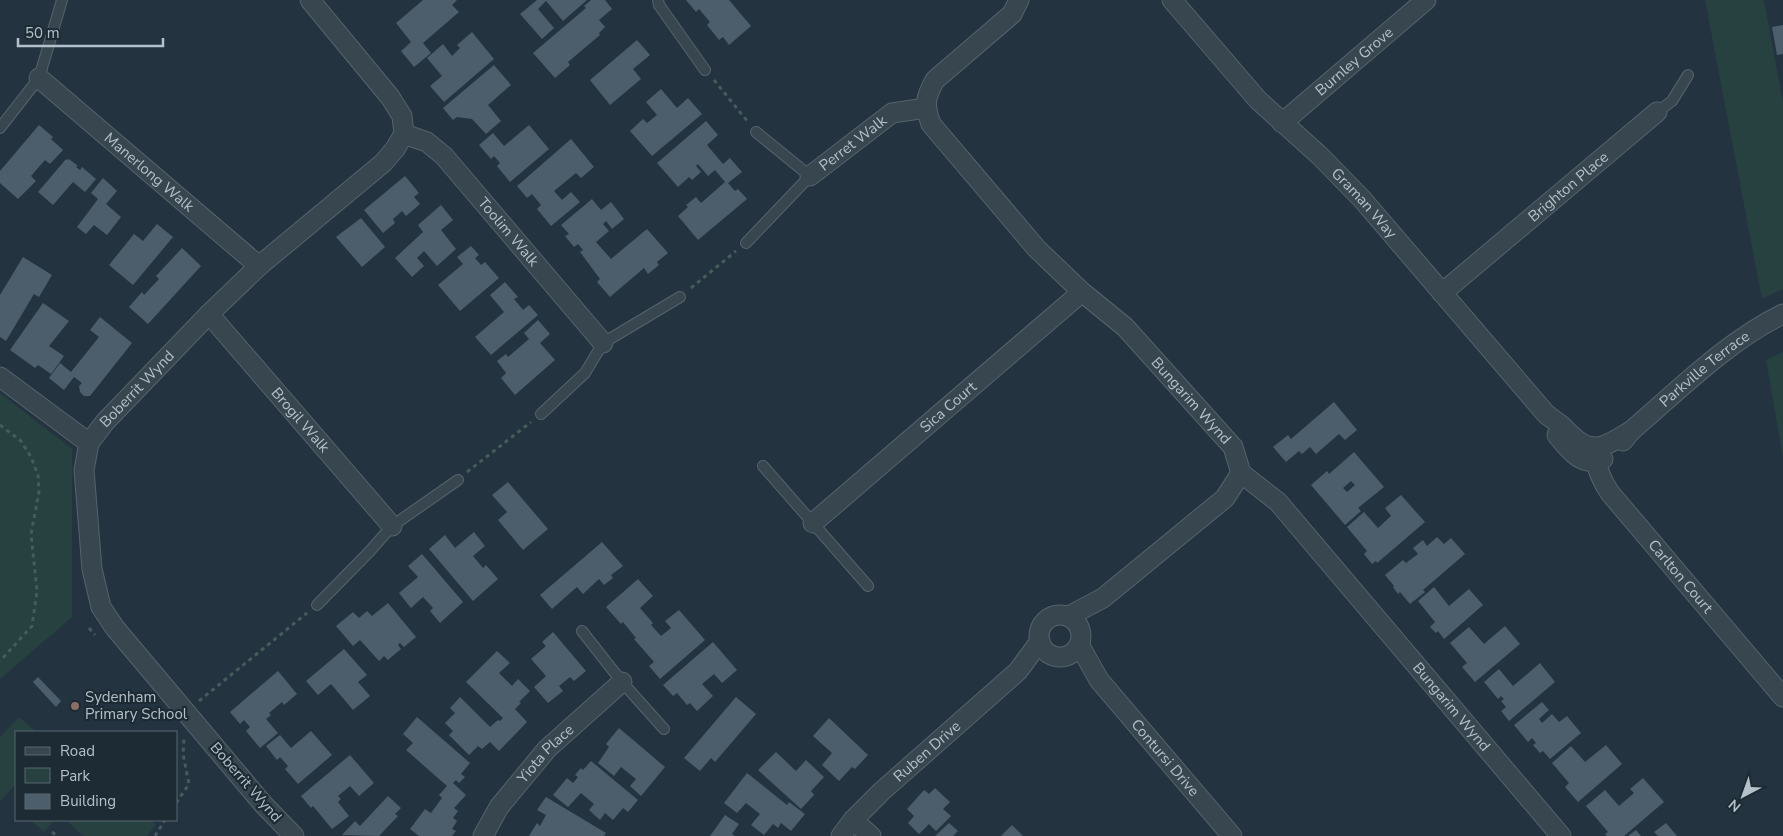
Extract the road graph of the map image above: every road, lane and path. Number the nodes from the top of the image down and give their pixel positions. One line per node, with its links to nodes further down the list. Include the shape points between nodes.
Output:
1 (62, 0): 9 (lane)
2 (310, 0): 15 (street, via 390,97 402,116)
3 (658, 0): 7 (lane)
4 (1019, 0): 10 (street, via 1012,14 935,80 928,92)
5 (1172, 0): 12 (street, Graman Way, via 1258,100)
6 (1426, 0): 12 (street, Burnley Grove)
7 (705, 70): 14 (path)
8 (1688, 76): 11 (lane, Brighton Place, via 1672,101)
9 (39, 78): 13 (lane); 18 (street, Manerlong Walk)
10 (926, 108): 16 (street, Perret Walk, via 892,113); 19 (street, Bungarim Wynd, via 932,124 1037,249)
11 (1657, 112): 20 (street, Brighton Place)
12 (1282, 123): 20 (street, Graman Way, via 1342,177)
13 (0, 128)
14 (756, 132): 16 (lane, Perret Walk)
15 (404, 134): 18 (street, Boberrit Wynd, via 383,163); 24 (street, Toolim Walk, via 427,142 444,156)
16 (810, 176): 17 (lane, Perret Walk)
17 (746, 243): 21 (path)
18 (259, 266): 22 (street, Boberrit Wynd)
19 (1082, 292): 31 (street, Bungarim Wynd, via 1124,327 1233,447); 33 (street, Sica Court)
20 (1442, 293): 29 (street, Graman Way, via 1546,414)
21 (680, 297): 24 (lane)
22 (208, 314): 28 (street, Boberrit Wynd); 34 (street, Brogil Walk)
23 (1783, 314): 29 (street, Parkville Terrace, via 1753,330 1631,431 1602,446)
24 (603, 343): 26 (lane, via 585,373)
25 (0, 377): 28 (street)
26 (541, 414): 32 (path)
27 (0, 424): 41 (path, via 20,441 31,456 38,475 39,492 31,534 37,591 32,626)
28 (89, 443): 44 (street, Boberrit Wynd, via 84,470 92,569 101,607)
29 (1593, 455): 43 (street, Carlton Court, via 1610,492)
30 (763, 466): 33 (lane)
31 (1241, 473): 36 (street, Ruben Drive, via 1225,498); 58 (street, Bungarim Wynd, via 1278,502)
32 (458, 480): 34 (lane)
33 (813, 523): 35 (lane)
34 (392, 526): 37 (lane)
35 (868, 586)
36 (1103, 598): 38 (street, Ruben Drive); 40 (street, Ruben Drive)
37 (317, 605): 44 (path)
38 (1069, 616): 40 (street, Contursi Drive, via 1075,620); 40 (street, Ruben Drive, via 1056,614 1040,628)
39 (582, 630): 42 (lane)
40 (1063, 646): 48 (street, Ruben Drive, via 1018,671 923,753); 57 (street, Contursi Drive, via 1099,680)
41 (0, 661)
42 (622, 682): 45 (lane); 54 (street, Yiota Place, via 548,749 499,807)
43 (1783, 697)
44 (186, 712): 53 (street, Boberrit Wynd)
45 (664, 729)
46 (184, 738): 47 (path, via 183,754 189,784)
47 (178, 800)
48 (853, 820): 55 (street, Ruben Drive); 56 (street)
49 (164, 821): 52 (path)
50 (52, 832): 51 (path)
51 (57, 836)
52 (155, 836)
53 (294, 836)
54 (483, 836)
55 (841, 836)
56 (871, 836)
57 (1232, 836)
58 (1561, 836)

